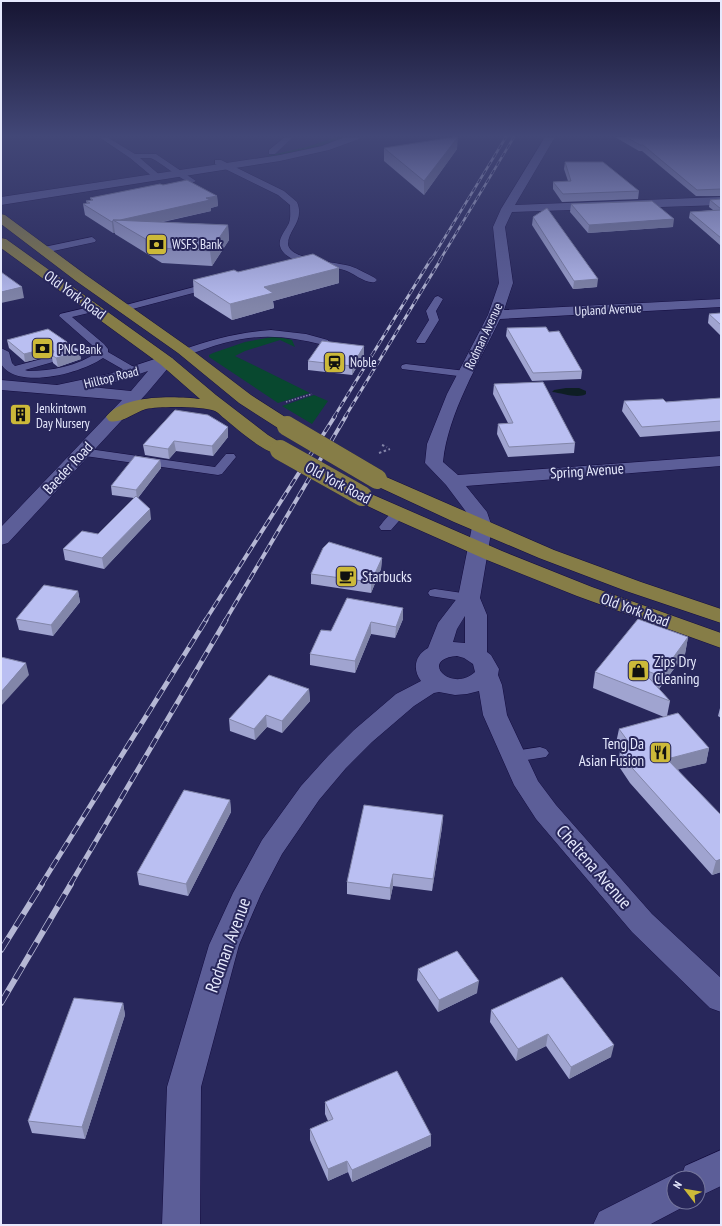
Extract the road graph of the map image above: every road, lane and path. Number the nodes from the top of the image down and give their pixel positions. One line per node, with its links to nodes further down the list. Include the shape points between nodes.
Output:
1 (40, 194): 5 (street)
2 (47, 194): 8 (street, via 21,203)
3 (282, 194): 12 (lane, via 294,204 294,220 284,243 285,250 292,256)
4 (516, 194): 7 (street, Rodman Avenue)
5 (1, 200)
6 (720, 203): 7 (street)
7 (507, 209): 20 (street, Rodman Avenue, via 499,227 506,282)
8 (4, 220): 11 (highway, Old York Road)
9 (92, 240): 11 (lane)
10 (1, 242): 19 (highway, Old York Road)
11 (44, 250): 18 (highway, Old York Road)
12 (305, 260): 13 (lane); 14 (lane, via 348,268)
13 (290, 264)
14 (372, 280)
15 (219, 283): 18 (lane)
16 (438, 299): 21 (lane, via 431,311 434,320)
17 (721, 303): 20 (street, Upland Avenue)
18 (125, 308): 25 (highway, Old York Road)
19 (94, 309): 24 (lane, via 64,316); 27 (highway, Old York Road)
20 (495, 315): 32 (street, Rodman Avenue)
21 (421, 341)
22 (324, 342): 25 (lane, via 292,333 260,333 225,339)
23 (1, 350): 29 (lane, via 5,354 8,366)
24 (102, 351): 26 (lane); 30 (lane); 31 (lane, via 82,366 59,372)
25 (186, 352): 27 (street, Hilltop Road); 46 (highway, Old York Road, bridge, via 245,399 286,426 377,479)
26 (78, 357)
27 (166, 361): 30 (street, Hilltop Road); 36 (street, Baeder Road); 38 (highway, Old York Road)
28 (406, 367): 32 (lane)
29 (18, 371): 31 (lane); 31 (lane, via 54,364)
30 (135, 372): 34 (street, Hilltop Road)
31 (36, 373)
32 (466, 374): 45 (street, Rodman Avenue, via 455,394 436,444 434,462)
33 (1, 386): 34 (street, Hilltop Road)
34 (55, 390): 36 (street, Hilltop Road)
35 (312, 394): 37 (path)
36 (135, 396): 39 (street, Baeder Road)
37 (284, 403)
38 (222, 408): 39 (highway, via 158,402 135,407); 48 (highway, Old York Road, bridge, via 262,439 362,496 392,520)
39 (115, 417): 42 (street, Baeder Road)
40 (382, 444): 41 (path)
41 (387, 447)
42 (82, 452): 43 (lane, via 218,471); 47 (street, Baeder Road)
43 (230, 457)
44 (721, 461): 45 (street, Spring Avenue)
45 (453, 481): 46 (street, Rodman Avenue, via 477,512)
46 (482, 527): 48 (street); 51 (highway, Old York Road, via 548,555)
47 (1, 539)
48 (477, 550): 50 (street); 52 (highway, Old York Road)
49 (435, 593): 50 (lane)
50 (469, 598): 53 (street, Cheltena Avenue, via 476,615); 53 (street, Cheltena Avenue, via 452,616 441,642)
51 (721, 616)
52 (721, 641)
53 (461, 674): 54 (street, Cheltena Avenue, via 527,754 527,785 546,812 642,923); 58 (street, Rodman Avenue, via 418,691 389,712 358,741 306,799 272,847 247,893 224,945 184,1087)
54 (721, 998)
55 (721, 1167): 56 (street)
56 (706, 1175)
57 (666, 1196): 59 (street)
58 (181, 1225)
59 (612, 1225)

